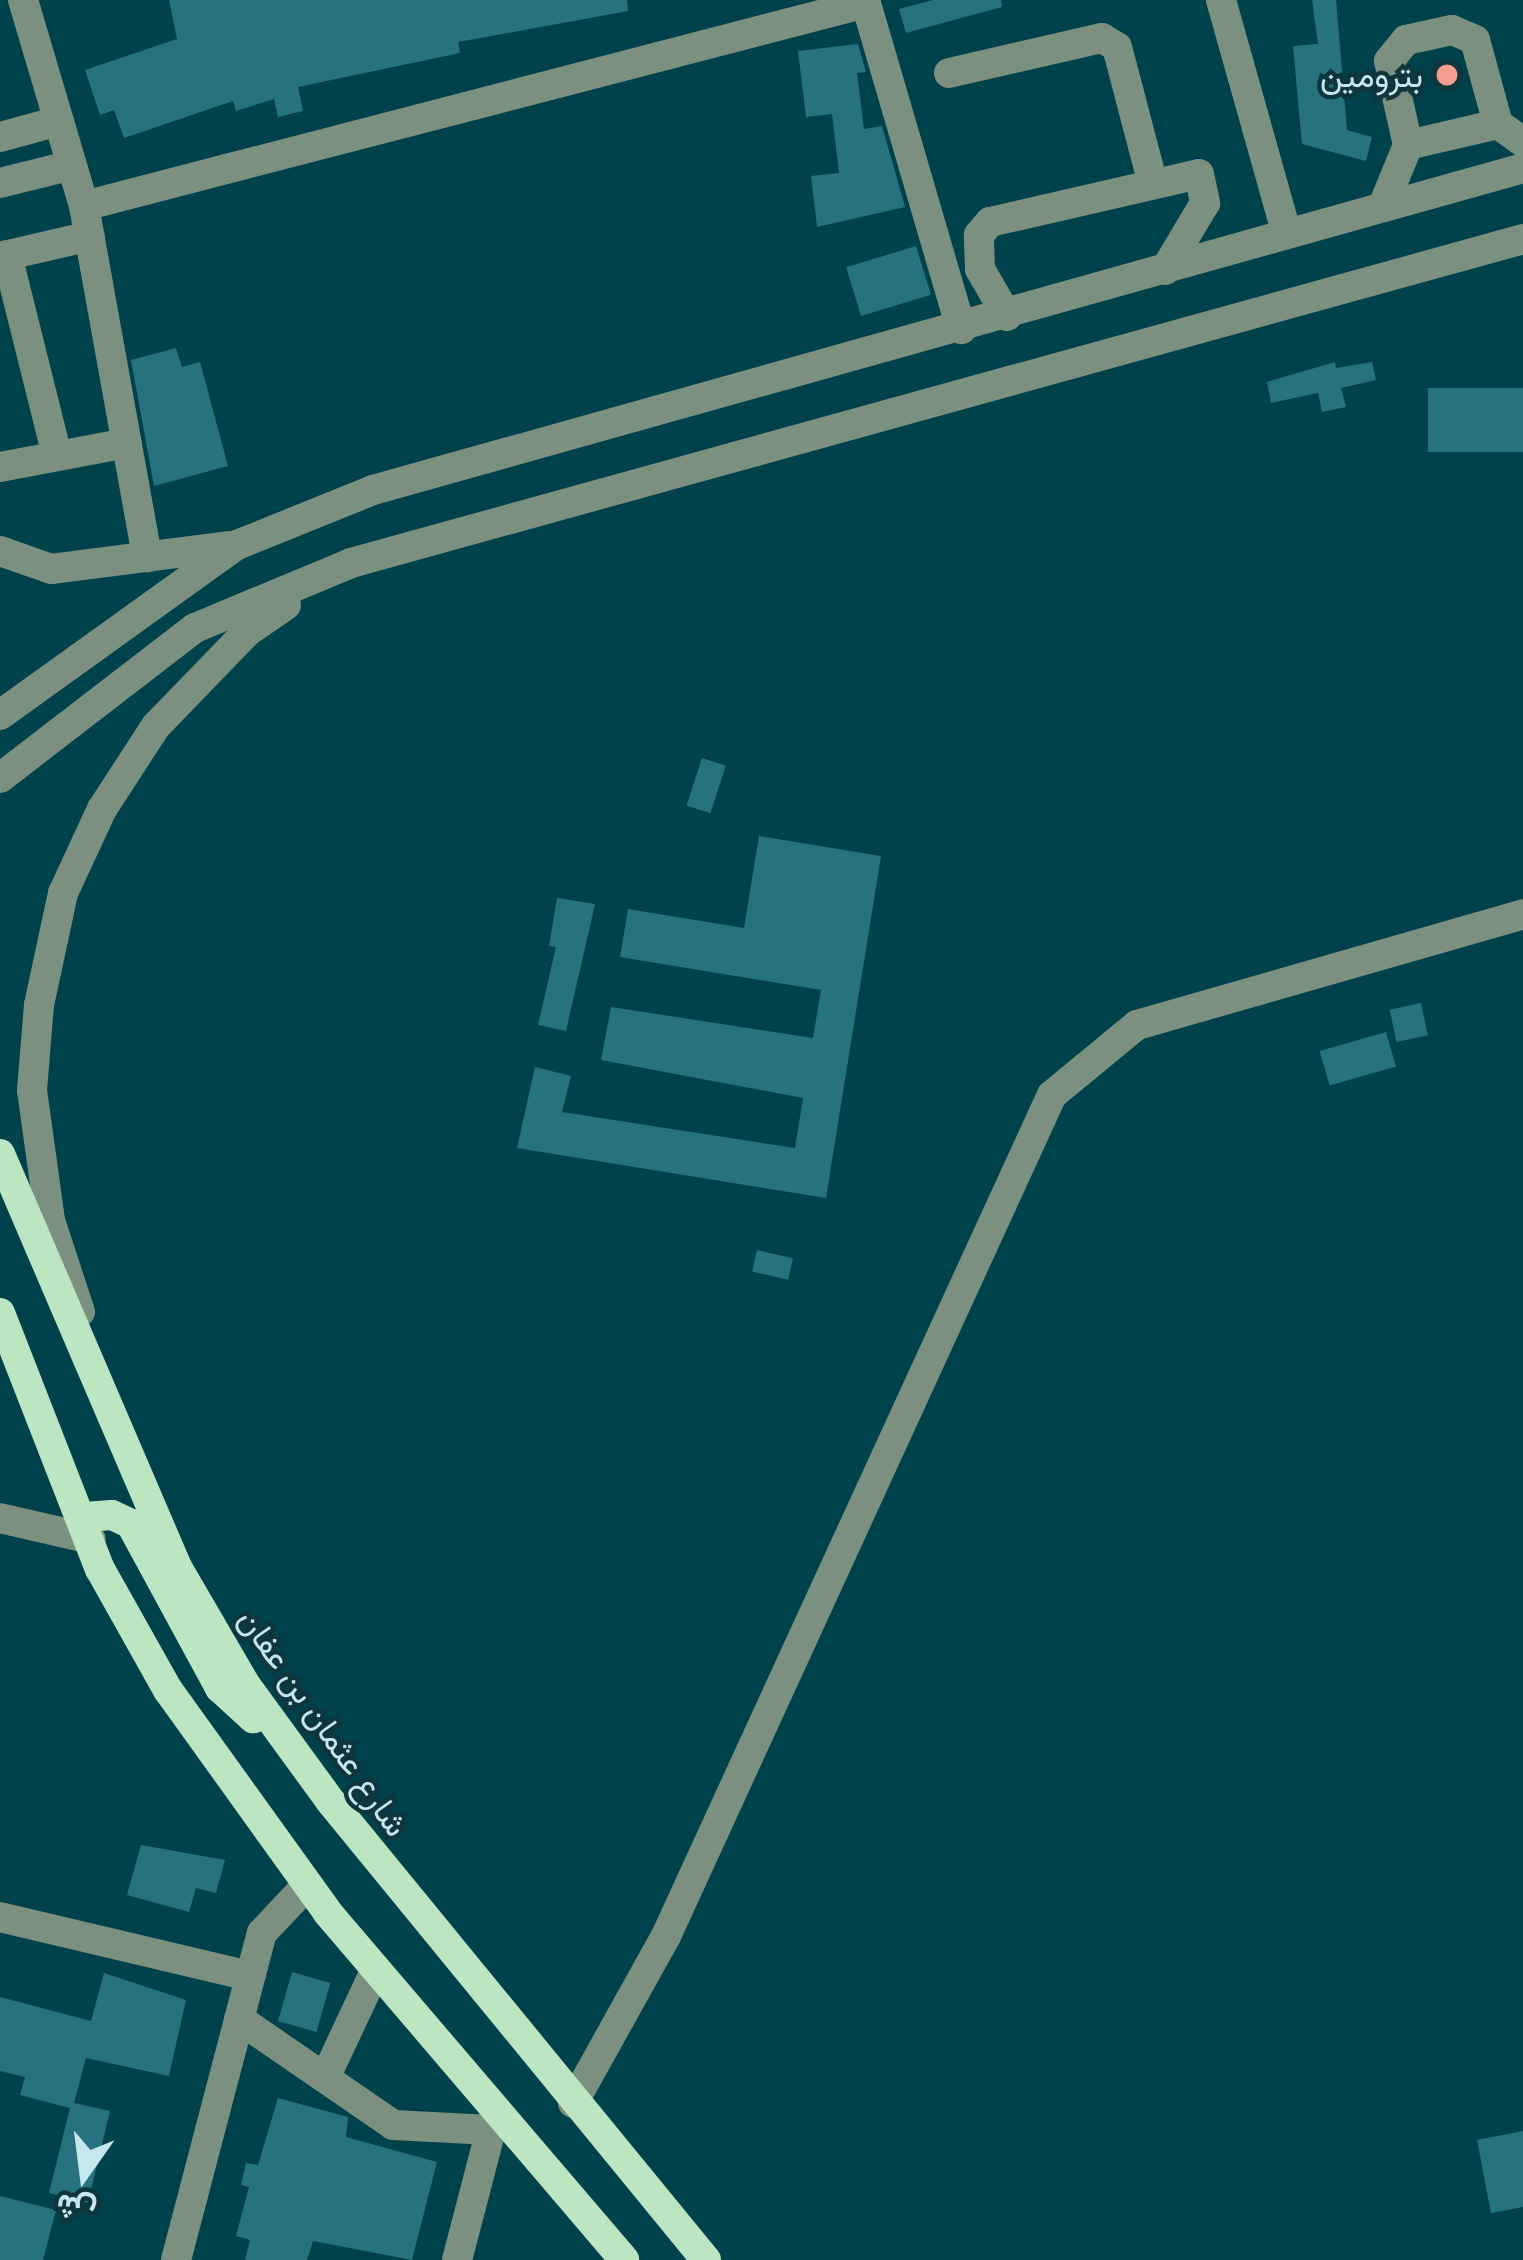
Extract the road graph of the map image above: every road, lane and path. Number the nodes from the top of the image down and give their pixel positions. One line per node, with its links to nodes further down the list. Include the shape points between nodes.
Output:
1 (23, 0): 5 (street)
2 (1221, 0): 15 (street)
3 (866, 2): 14 (street); 20 (street)
4 (949, 73): 11 (street, via 1102,38 1117,47)
5 (58, 121): 7 (street); 9 (street)
6 (1511, 133): 8 (street); 8 (street, via 1475,40 1452,30 1406,40 1389,61)
7 (0, 137)
8 (1408, 145): 13 (street)
9 (72, 164): 12 (street); 14 (street)
10 (1523, 167): 13 (street)
11 (1152, 180): 18 (street, via 1198,175 1205,185 1205,203); 19 (street, via 990,222 979,236 980,269)
12 (0, 183)
13 (1383, 206): 15 (street)
14 (87, 221): 17 (street); 21 (street)
15 (1286, 232): 18 (street)
16 (1523, 238): 27 (street)
17 (3, 256): 22 (street)
18 (1165, 270): 19 (street)
19 (1007, 316): 20 (street)
20 (961, 329): 24 (street, via 373,490)
21 (127, 443): 22 (street); 26 (street)
22 (56, 452): 23 (street)
23 (0, 467)
24 (237, 545): 26 (street); 28 (street)
25 (0, 551): 26 (street, via 51,569)
26 (147, 556)
27 (351, 563): 29 (street, via 195,628); 33 (street, via 248,631 156,726 102,809 63,893 39,1005 32,1090 50,1220)
28 (0, 715)
29 (0, 778)
30 (1523, 914): 43 (street, via 1138,1024 1052,1095 666,1936)
31 (0, 1154): 33 (main road, شارع عثمان بن عفان)
32 (0, 1313): 35 (main road)
33 (109, 1404): 36 (main road, شارع عثمان بن عفان, via 177,1567)
34 (0, 1518): 35 (street)
35 (87, 1528): 36 (main road, via 112,1515 130,1524 220,1688); 37 (main road, via 168,1690)
36 (298, 1758): 43 (main road, شارع عثمان بن عفان)
37 (307, 1885): 39 (main road); 40 (street, via 262,1933)
38 (0, 1917): 40 (street)
39 (376, 1969): 42 (street); 44 (main road)
40 (250, 1976): 41 (street)
41 (239, 2019): 42 (street); 45 (street)
42 (325, 2078): 44 (street, via 408,2130)
43 (573, 2103): 48 (main road, شارع عثمان بن عفان)
44 (494, 2120): 46 (street); 47 (main road)
45 (176, 2260)
46 (457, 2260)
47 (624, 2260)
48 (706, 2260)

